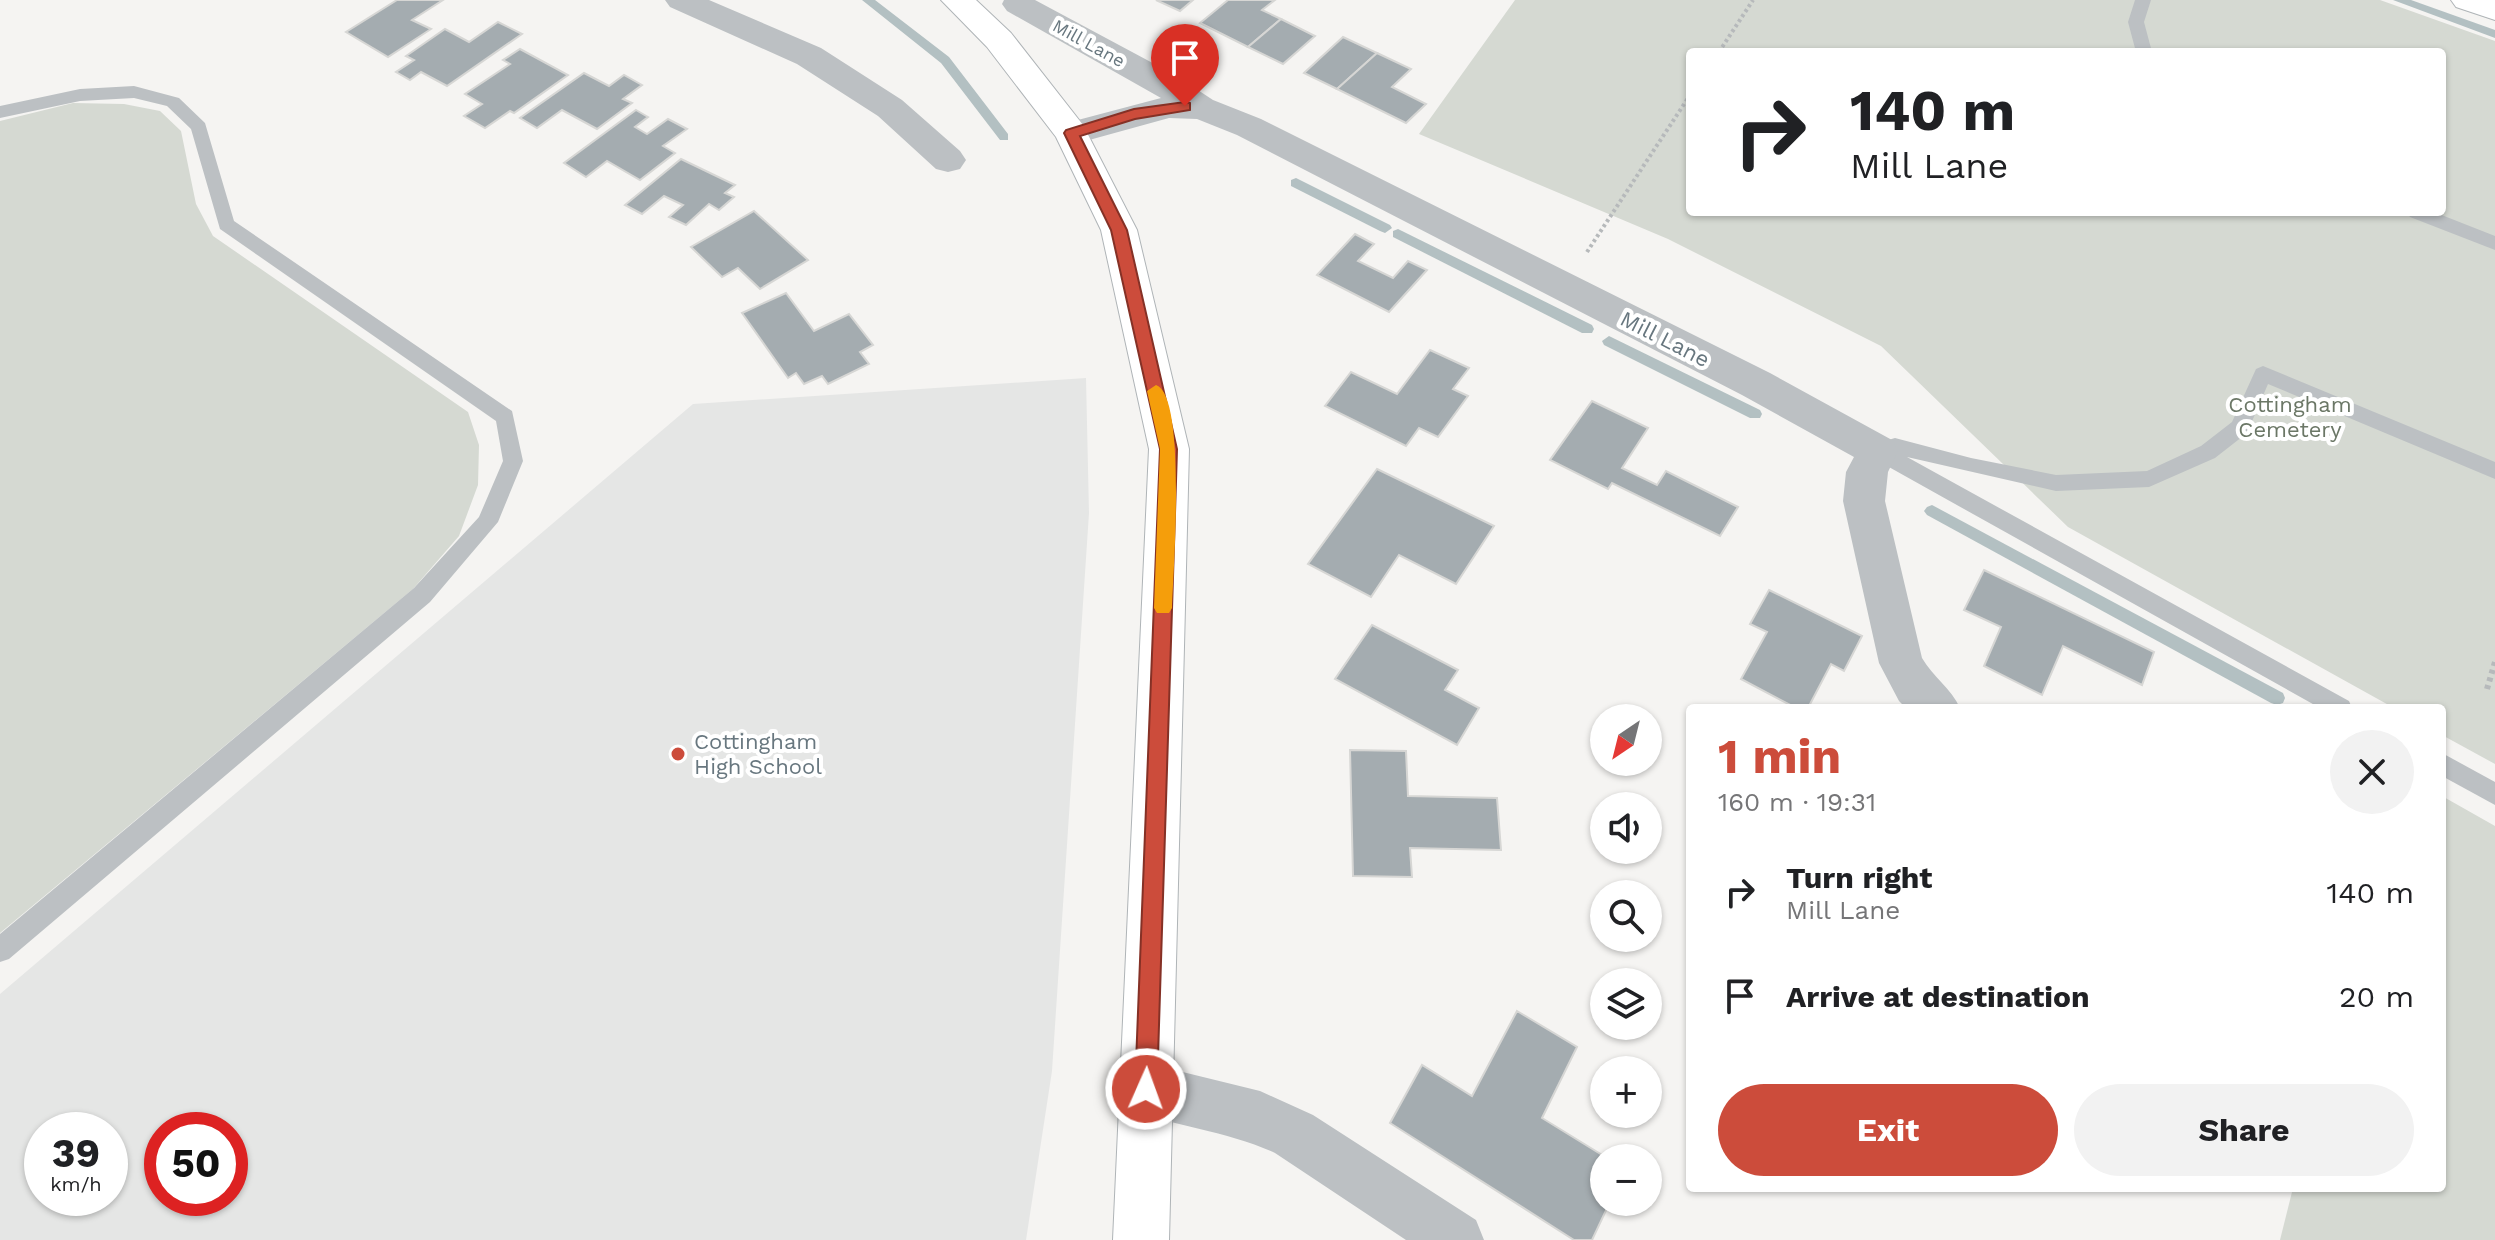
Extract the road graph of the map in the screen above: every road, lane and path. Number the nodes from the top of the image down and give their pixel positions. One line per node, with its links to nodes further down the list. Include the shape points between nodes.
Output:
1 (681, 0): 14 (street, via 809,56 890,108)
2 (957, 0): 13 (main road, via 999,40)
3 (1753, 0): 8 (path)
4 (2143, 0): 9 (lane, via 2136,22)
5 (2467, 0): 7 (main road)
6 (1018, 4): 11 (street, Mill Lane)
7 (2495, 10)
8 (1722, 48)
9 (2143, 48)
10 (1686, 101): 17 (path)
11 (1201, 108): 13 (street, Mill Lane, via 1169,107); 17 (street, Mill Lane, via 1249,127)
12 (0, 112): 26 (lane, via 80,95 134,92 173,102 199,127 226,224 505,417 513,461 487,522 422,595)
13 (1071, 133): 27 (main road, via 1119,230 1169,449)
14 (948, 160)
15 (2426, 216): 16 (lane)
16 (2495, 243)
17 (1564, 287): 18 (street, Mill Lane)
18 (1878, 451): 19 (lane, via 1895,446 2056,483 2149,479 2208,452 2240,427 2263,374); 22 (street, via 1867,472 1864,501 1901,663); 23 (lane)
19 (2495, 471)
20 (2495, 662): 21 (path)
21 (2487, 689)
22 (1933, 704)
23 (2334, 704)
24 (2446, 766): 25 (lane)
25 (2495, 794)
26 (0, 950)
27 (1146, 1089): 28 (main road); 29 (street, via 1260,1118 1294,1134)
28 (1141, 1240)
29 (1456, 1240)

